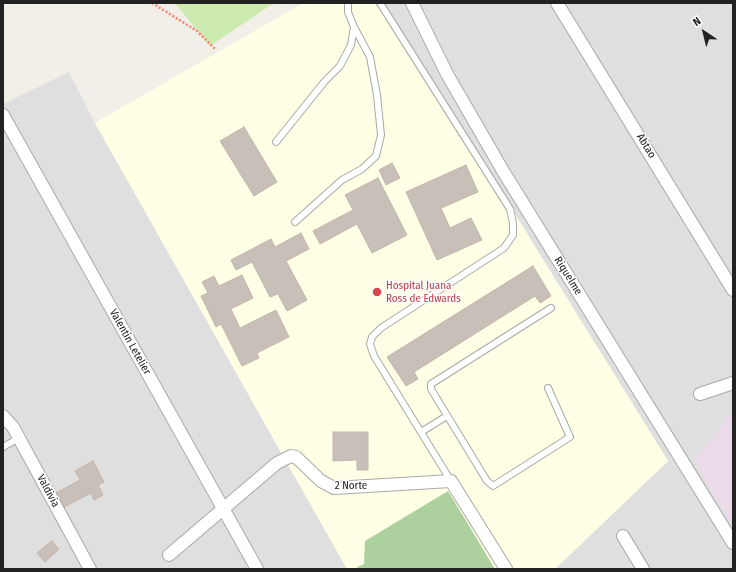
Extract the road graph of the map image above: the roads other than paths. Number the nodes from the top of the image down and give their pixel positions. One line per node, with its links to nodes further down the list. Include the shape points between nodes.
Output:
1 (348, 3): 5 (lane, via 348,12)
2 (380, 3): 17 (lane, via 510,209 513,223 512,235 504,248 381,328 372,338 370,344 374,356)
3 (412, 3): 23 (street, Riquelme, via 447,74 503,171)
4 (558, 3): 9 (street, Abtao)
5 (354, 27): 7 (lane, via 351,45 340,66); 8 (lane, via 370,57 377,95 381,136 376,156 362,169 342,180)
6 (3, 115): 21 (street, Valentín Letelier)
7 (276, 142)
8 (295, 222)
9 (733, 290)
10 (551, 308): 16 (lane, via 431,384 431,389)
11 (733, 383): 13 (street)
12 (548, 388): 16 (lane, via 570,437 493,486 487,481)
13 (700, 394)
14 (3, 404): 15 (street, Valdivia)
15 (3, 416): 18 (street, Valdivia)
16 (446, 416): 17 (lane)
17 (421, 432): 20 (lane)
18 (19, 438): 19 (lane); 25 (street, Valdivia)
19 (3, 447)
20 (451, 481): 21 (street, 2 Norte, via 334,488 321,481 296,457 291,456 277,462); 27 (street)
21 (223, 509): 24 (street, 2 Norte); 26 (street, Valentín Letelier)
22 (623, 536): 28 (street)
23 (733, 543)
24 (169, 555)
25 (90, 569)
26 (257, 569)
27 (506, 569)
28 (643, 569)

